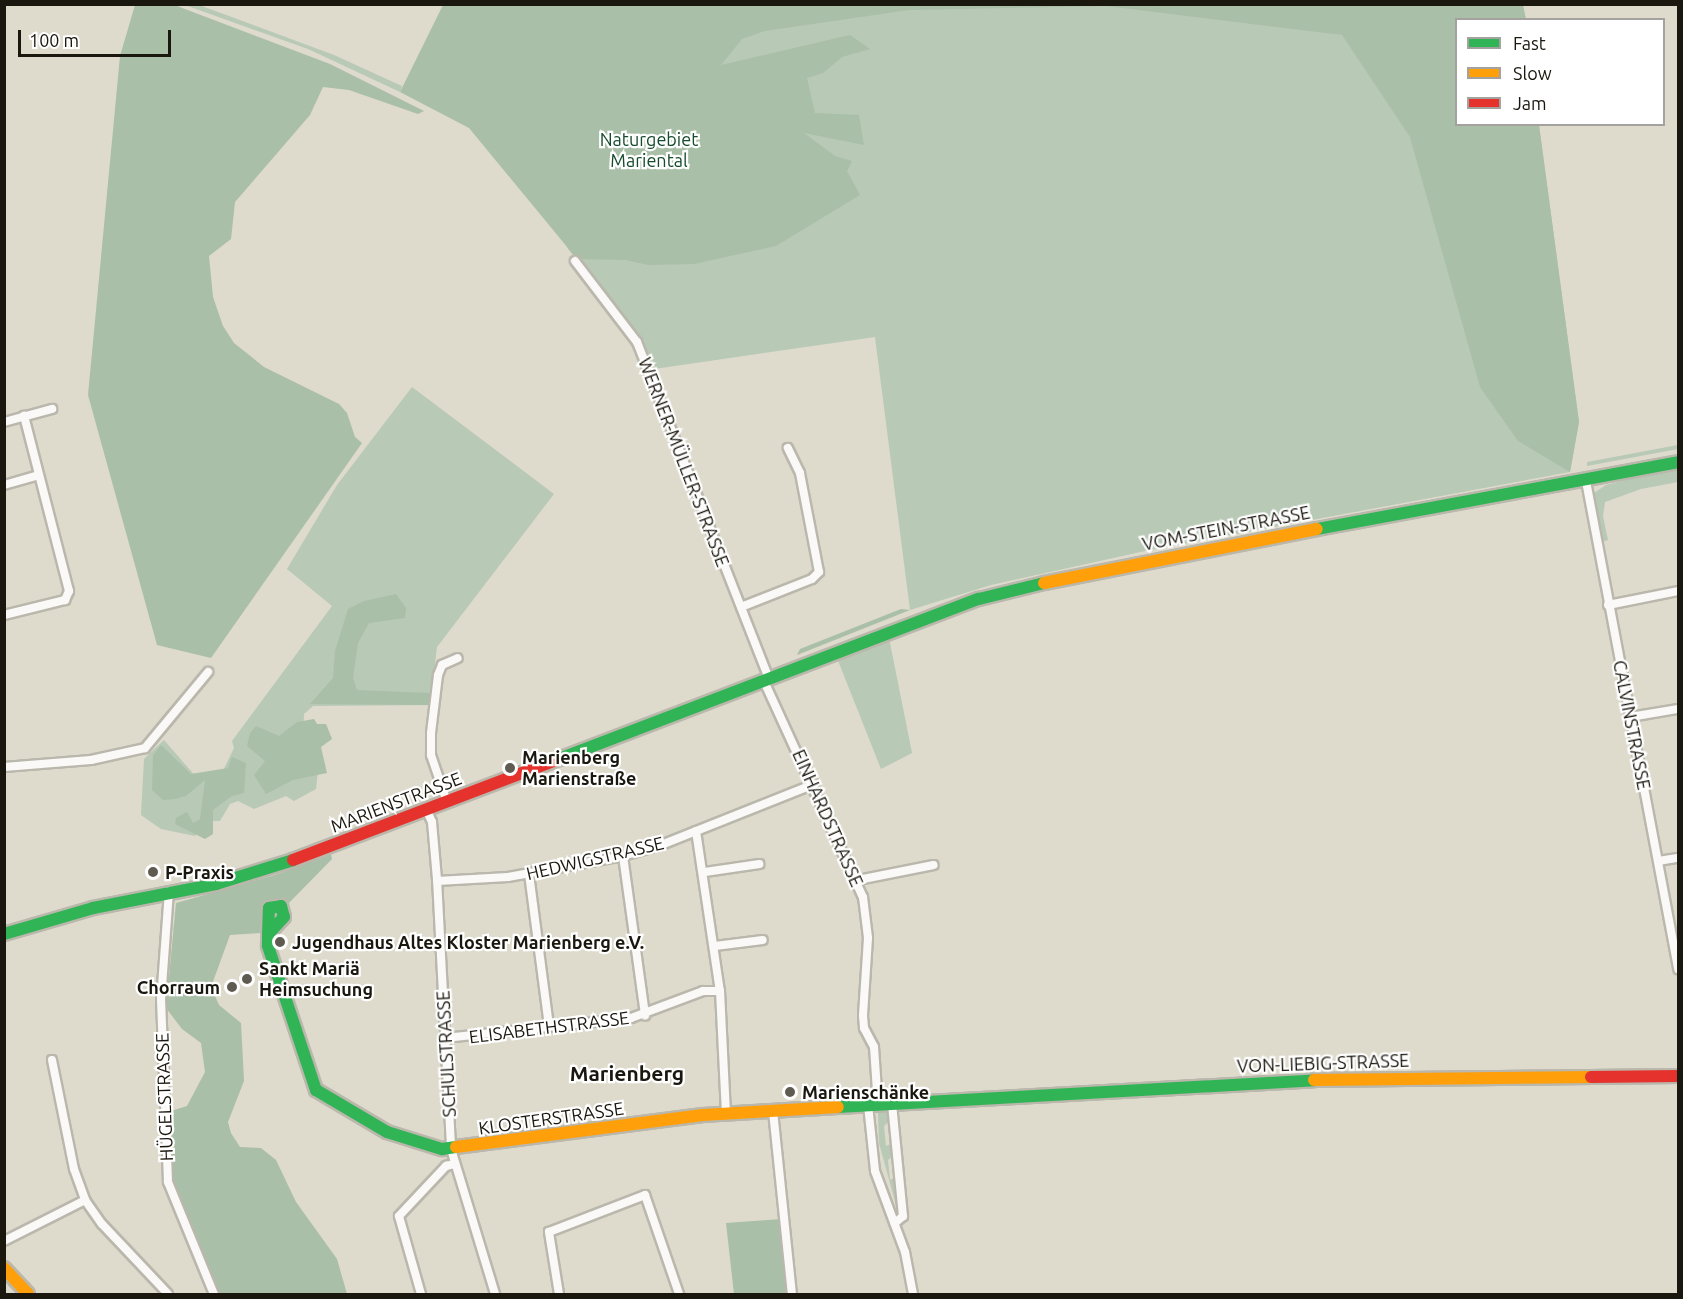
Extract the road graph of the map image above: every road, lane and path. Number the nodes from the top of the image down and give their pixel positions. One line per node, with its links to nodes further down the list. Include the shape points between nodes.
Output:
1 (575, 261): 12 (street, WERNER-MÜLLER-STRASSE, via 637,342)
2 (52, 409): 3 (street)
3 (24, 416): 4 (street); 7 (street)
4 (4, 422)
5 (788, 448): 12 (street, via 800,473 819,572 812,579)
6 (1678, 462): 8 (main road, VOM-STEIN-STRASSE)
7 (39, 475): 9 (street); 13 (street, via 69,591 65,600)
8 (1586, 481): 11 (street, CALVINSTRASSE); 15 (main road, VOM-STEIN-STRASSE, via 1025,586 937,613)
9 (4, 485)
10 (1678, 591): 11 (street)
11 (1608, 604): 19 (street, CALVINSTRASSE)
12 (741, 607): 17 (street, WERNER-MÜLLER-STRASSE)
13 (4, 615)
14 (458, 658): 22 (street, via 442,665 438,675 431,733 431,755)
15 (790, 668): 17 (main road, MARIENSTRASSE)
16 (208, 672): 20 (street, via 145,748 91,760)
17 (766, 678): 21 (street, EINHARDSTRASSE); 22 (main road, MARIENSTRASSE)
18 (1678, 708): 19 (street)
19 (1630, 717): 27 (street, CALVINSTRASSE)
20 (4, 767)
21 (814, 784): 24 (street, HEDWIGSTRASSE); 32 (street, EINHARDSTRASSE)
22 (447, 802): 23 (main road, MARIENSTRASSE)
23 (426, 809): 33 (street, SCHULSTRASSE, via 432,822); 34 (main road, MARIENSTRASSE, via 278,866 216,884)
24 (696, 831): 25 (street, HEDWIGSTRASSE); 30 (street)
25 (623, 856): 31 (street, HEDWIGSTRASSE); 41 (street)
26 (1678, 858): 27 (street)
27 (1658, 861): 39 (street, CALVINSTRASSE)
28 (759, 864): 30 (street)
29 (934, 865): 32 (street)
30 (705, 872): 38 (street)
31 (529, 874): 33 (street, HEDWIGSTRASSE); 42 (street)
32 (858, 880): 48 (street, EINHARDSTRASSE, via 867,916 864,1026 874,1047)
33 (437, 881): 43 (street, SCHULSTRASSE)
34 (169, 891): 35 (main road, MARIENSTRASSE); 59 (street, HÜGELSTRASSE, via 161,999 168,1182)
35 (4, 934)
36 (268, 934): 51 (main road, KLOSTERSTRASSE, via 268,946 316,1090 387,1132)
37 (763, 940): 38 (street)
38 (714, 946): 40 (street)
39 (1678, 969)
40 (720, 991): 41 (street, ELISABETHSTRASSE, via 703,991); 50 (street)
41 (645, 1014): 42 (street, ELISABETHSTRASSE)
42 (549, 1026): 43 (street, ELISABETHSTRASSE)
43 (445, 1038): 51 (street, SCHULSTRASSE)
44 (52, 1060): 53 (street, via 74,1169)
45 (1678, 1076): 46 (main road, VON-LIEBIG-STRASSE, via 1336,1079)
46 (968, 1098): 47 (main road, KLOSTERSTRASSE)
47 (892, 1104): 48 (main road, KLOSTERSTRASSE); 54 (street, via 903,1216)
48 (873, 1105): 49 (main road, KLOSTERSTRASSE); 54 (street, EINHARDSTRASSE, via 875,1171)
49 (773, 1111): 50 (main road, KLOSTERSTRASSE); 64 (street)
50 (726, 1114): 51 (main road, KLOSTERSTRASSE)
51 (451, 1149): 52 (street, SCHULSTRASSE)
52 (455, 1164): 60 (street, via 446,1166 399,1216); 61 (street, SCHULSTRASSE)
53 (85, 1200): 55 (street); 58 (street, via 102,1224)
54 (895, 1223): 65 (street, EINHARDSTRASSE)
55 (4, 1241)
56 (4, 1268): 57 (main road)
57 (28, 1294)
58 (168, 1294)
59 (214, 1294)
60 (421, 1294)
61 (495, 1294)
62 (560, 1294): 63 (street, via 549,1232 645,1195)
63 (679, 1294)
64 (792, 1294)
65 (913, 1294)

